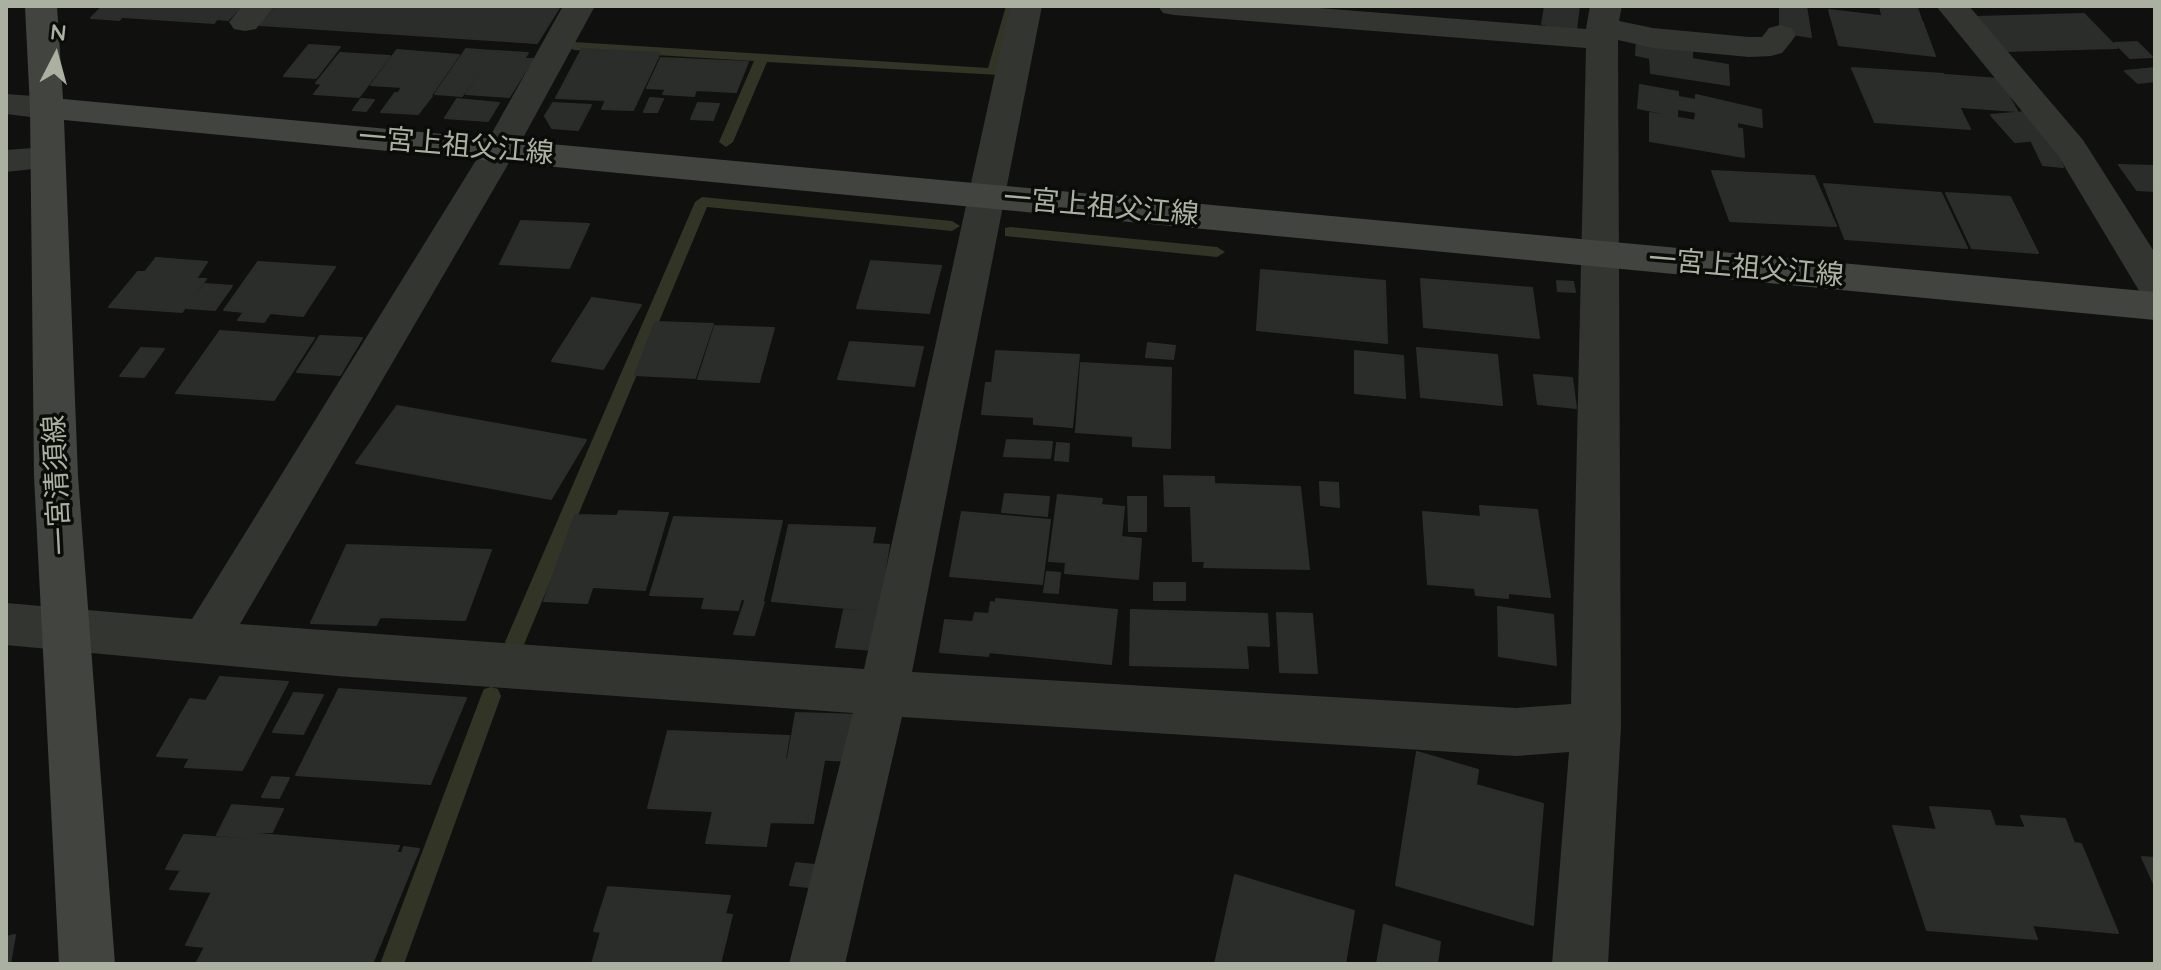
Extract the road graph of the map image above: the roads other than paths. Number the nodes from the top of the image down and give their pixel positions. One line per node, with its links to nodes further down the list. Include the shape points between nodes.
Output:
1 (41, 6): 8 (main road, 一宮清須線)
2 (579, 6): 9 (street)
3 (1026, 6): 11 (street)
4 (1174, 6): 6 (street)
5 (1952, 6): 13 (street, via 2071,148)
6 (1604, 24): 7 (street, via 1653,38 1749,47 1771,46); 12 (street)
7 (1780, 35)
8 (26, 106): 9 (main road, 一宮上祖父江線); 10 (main road, 一宮清須線)
9 (500, 149): 11 (main road, 一宮上祖父江線); 17 (street)
10 (27, 159): 16 (main road, 一宮清須線)
11 (985, 196): 12 (main road, 一宮上祖父江線); 18 (street)
12 (1602, 255): 14 (main road, 一宮上祖父江線); 19 (street)
13 (2155, 284)
14 (2155, 306)
15 (6, 624): 16 (street)
16 (65, 629): 17 (street); 20 (main road, 一宮清須線)
17 (204, 642): 18 (street)
18 (883, 693): 19 (street, via 1516,732); 21 (street)
19 (1596, 726): 22 (street)
20 (87, 964)
21 (817, 964)
22 (1580, 964)

